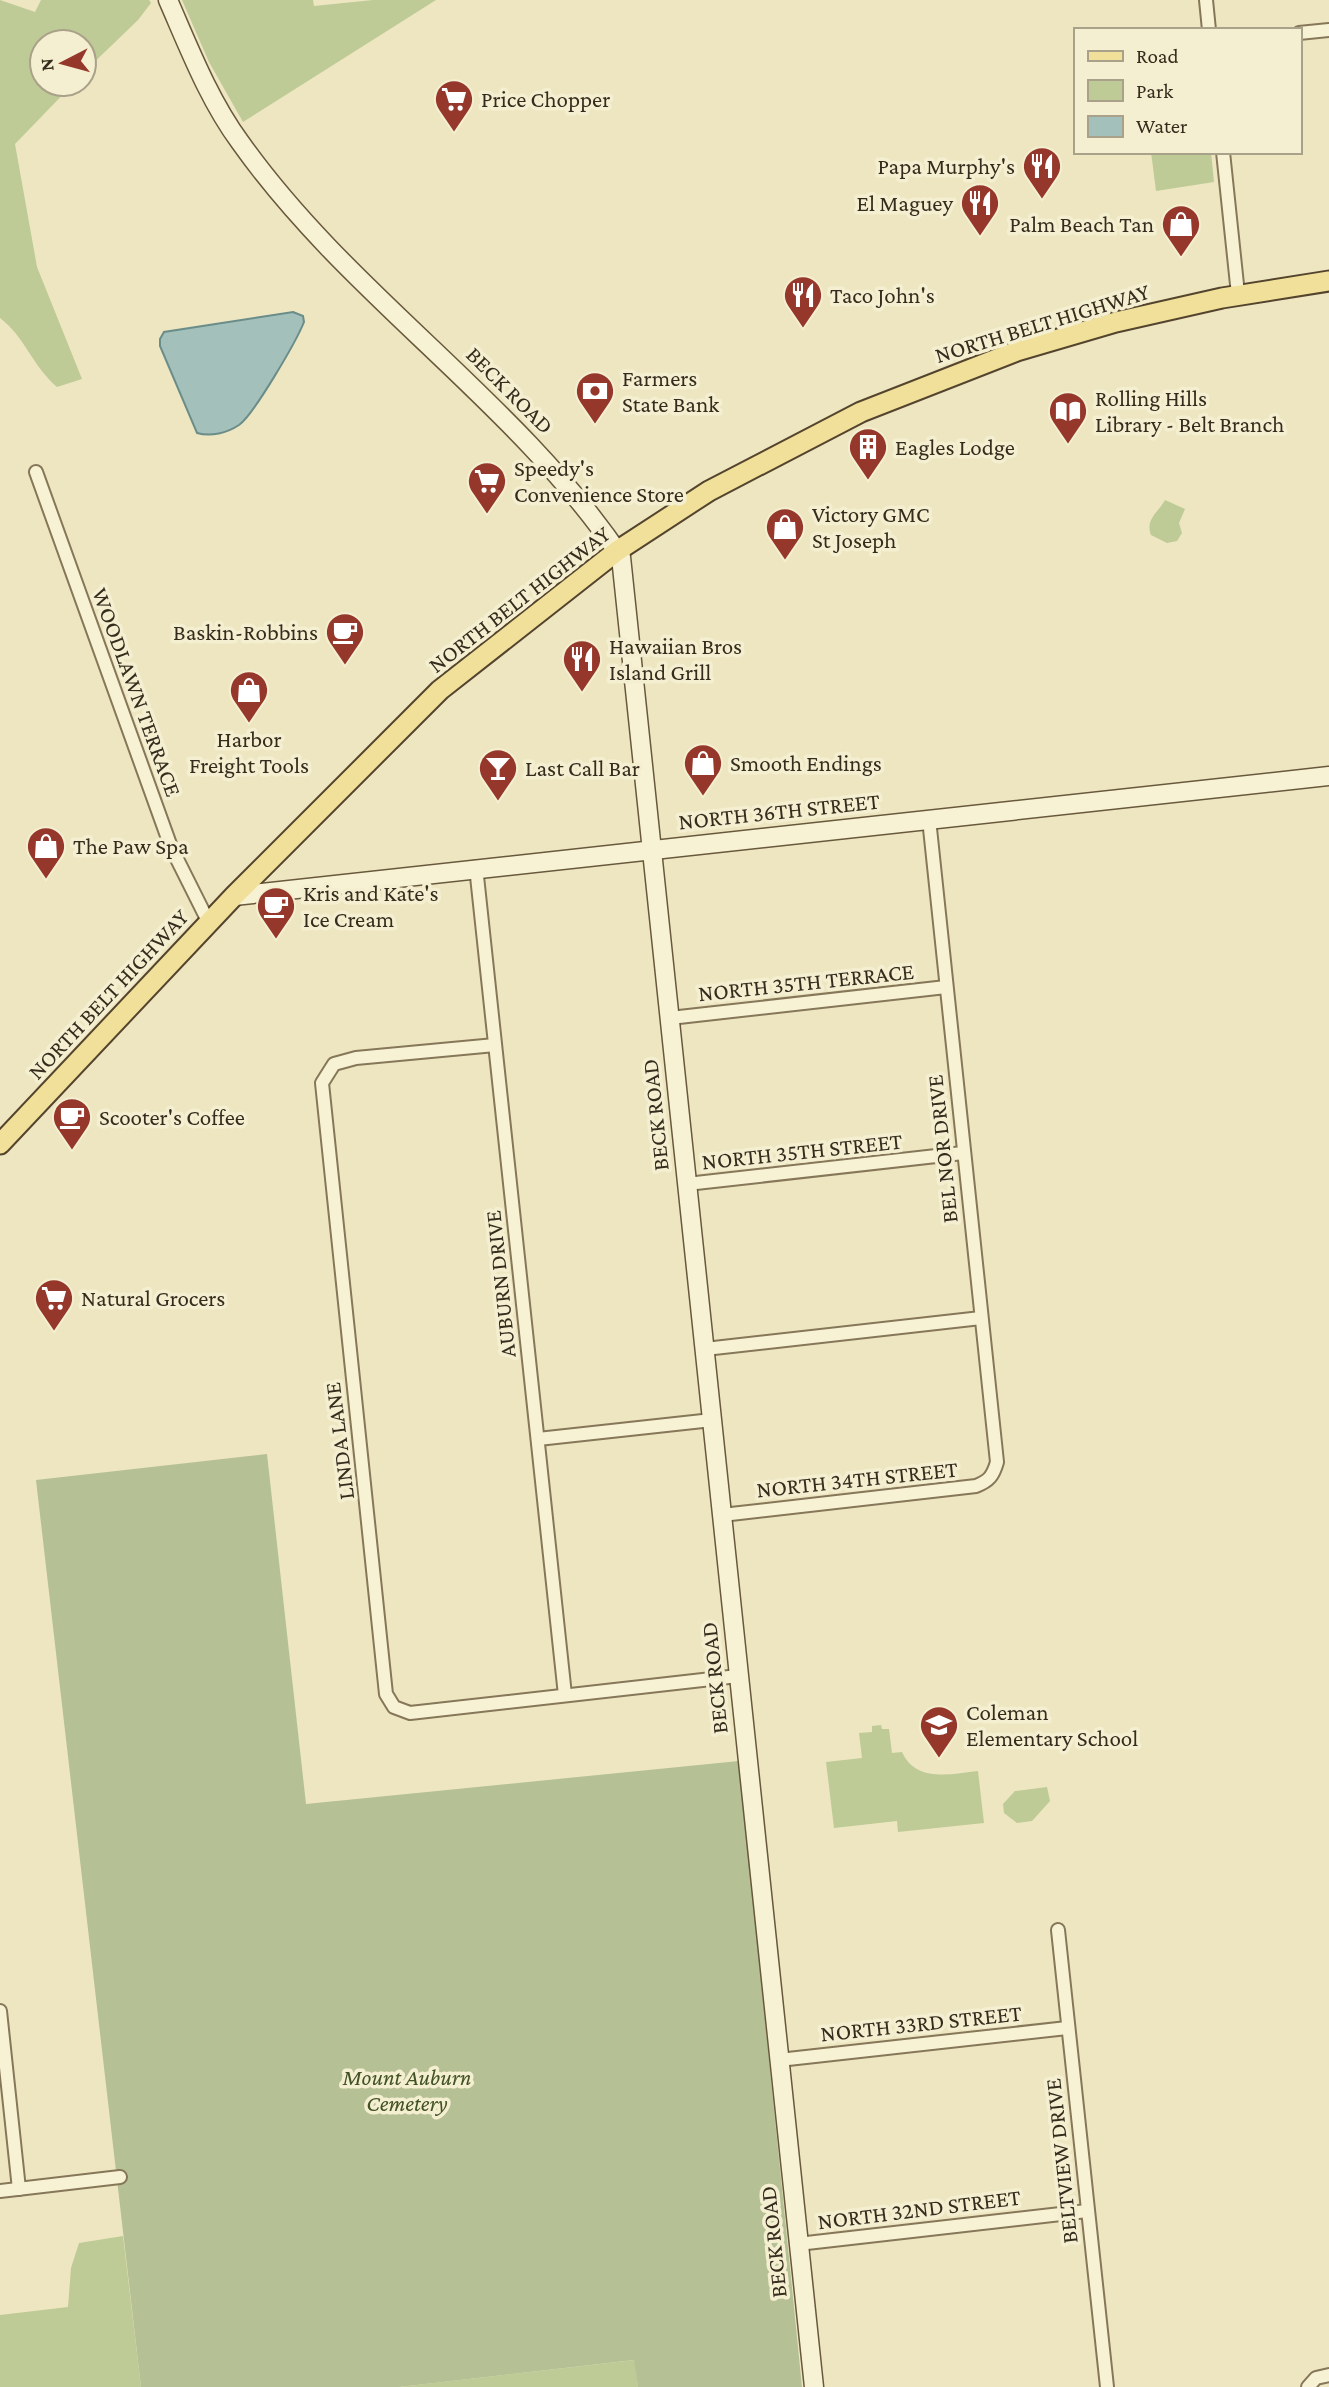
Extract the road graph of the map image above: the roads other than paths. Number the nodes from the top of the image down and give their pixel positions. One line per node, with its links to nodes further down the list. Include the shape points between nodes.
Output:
1 (168, 0): 10 (street, BECK ROAD, via 222,113 265,174 317,236 535,450)
2 (1206, 0): 3 (street)
3 (1209, 28)
4 (1329, 30): 5 (street)
5 (1301, 33)
6 (1223, 154): 8 (street)
7 (1329, 281): 8 (main road, NORTH BELT HIGHWAY)
8 (1238, 294): 10 (main road, NORTH BELT HIGHWAY, via 1116,322 931,383 786,448)
9 (36, 472): 16 (street, WOODLAWN TERRACE, via 153,798)
10 (617, 551): 13 (street, BECK ROAD, via 631,636); 15 (main road, NORTH BELT HIGHWAY, via 440,690)
11 (1329, 776): 12 (street, NORTH 36TH STREET)
12 (929, 819): 13 (street, NORTH 36TH STREET); 17 (street, BEL NOR DRIVE)
13 (652, 850): 14 (street, NORTH 36TH STREET); 18 (street, BECK ROAD)
14 (476, 867): 15 (street, NORTH 36TH STREET); 19 (street, AUBURN DRIVE)
15 (234, 896): 16 (main road, NORTH BELT HIGHWAY)
16 (209, 923): 20 (main road, NORTH BELT HIGHWAY)
17 (946, 987): 18 (street, NORTH 35TH TERRACE); 21 (street, BEL NOR DRIVE)
18 (670, 1018): 22 (street, BECK ROAD)
19 (495, 1045): 26 (street, AUBURN DRIVE); 30 (street, LINDA LANE, via 356,1058 334,1065 322,1083 386,1694 394,1707 410,1713)
20 (0, 1144)
21 (963, 1153): 22 (street, NORTH 35TH STREET); 23 (street, BEL NOR DRIVE)
22 (687, 1184): 24 (street, BECK ROAD)
23 (981, 1318): 24 (street); 27 (street, BEL NOR DRIVE, via 997,1462)
24 (705, 1349): 25 (street, BECK ROAD)
25 (712, 1420): 26 (street); 28 (street, BECK ROAD)
26 (538, 1440): 30 (street, AUBURN DRIVE)
27 (993, 1474): 28 (street, NORTH 34TH STREET, via 976,1486)
28 (722, 1515): 29 (street, BECK ROAD)
29 (738, 1676): 30 (street); 34 (street, BECK ROAD)
30 (565, 1695)
31 (1058, 1930): 33 (street, BELTVIEW DRIVE)
32 (0, 2011): 36 (street)
33 (1067, 2028): 34 (street, NORTH 33RD STREET); 38 (street, BELTVIEW DRIVE)
34 (779, 2060): 39 (street, BECK ROAD)
35 (120, 2177): 36 (street)
36 (19, 2189): 37 (street)
37 (0, 2191)
38 (1087, 2211): 39 (street, NORTH 32ND STREET); 41 (street, BELTVIEW DRIVE)
39 (798, 2244): 43 (street, BECK ROAD)
40 (1329, 2375): 42 (street)
41 (1107, 2386): 44 (street)
42 (1308, 2386)
43 (814, 2387)
44 (1093, 2387)

